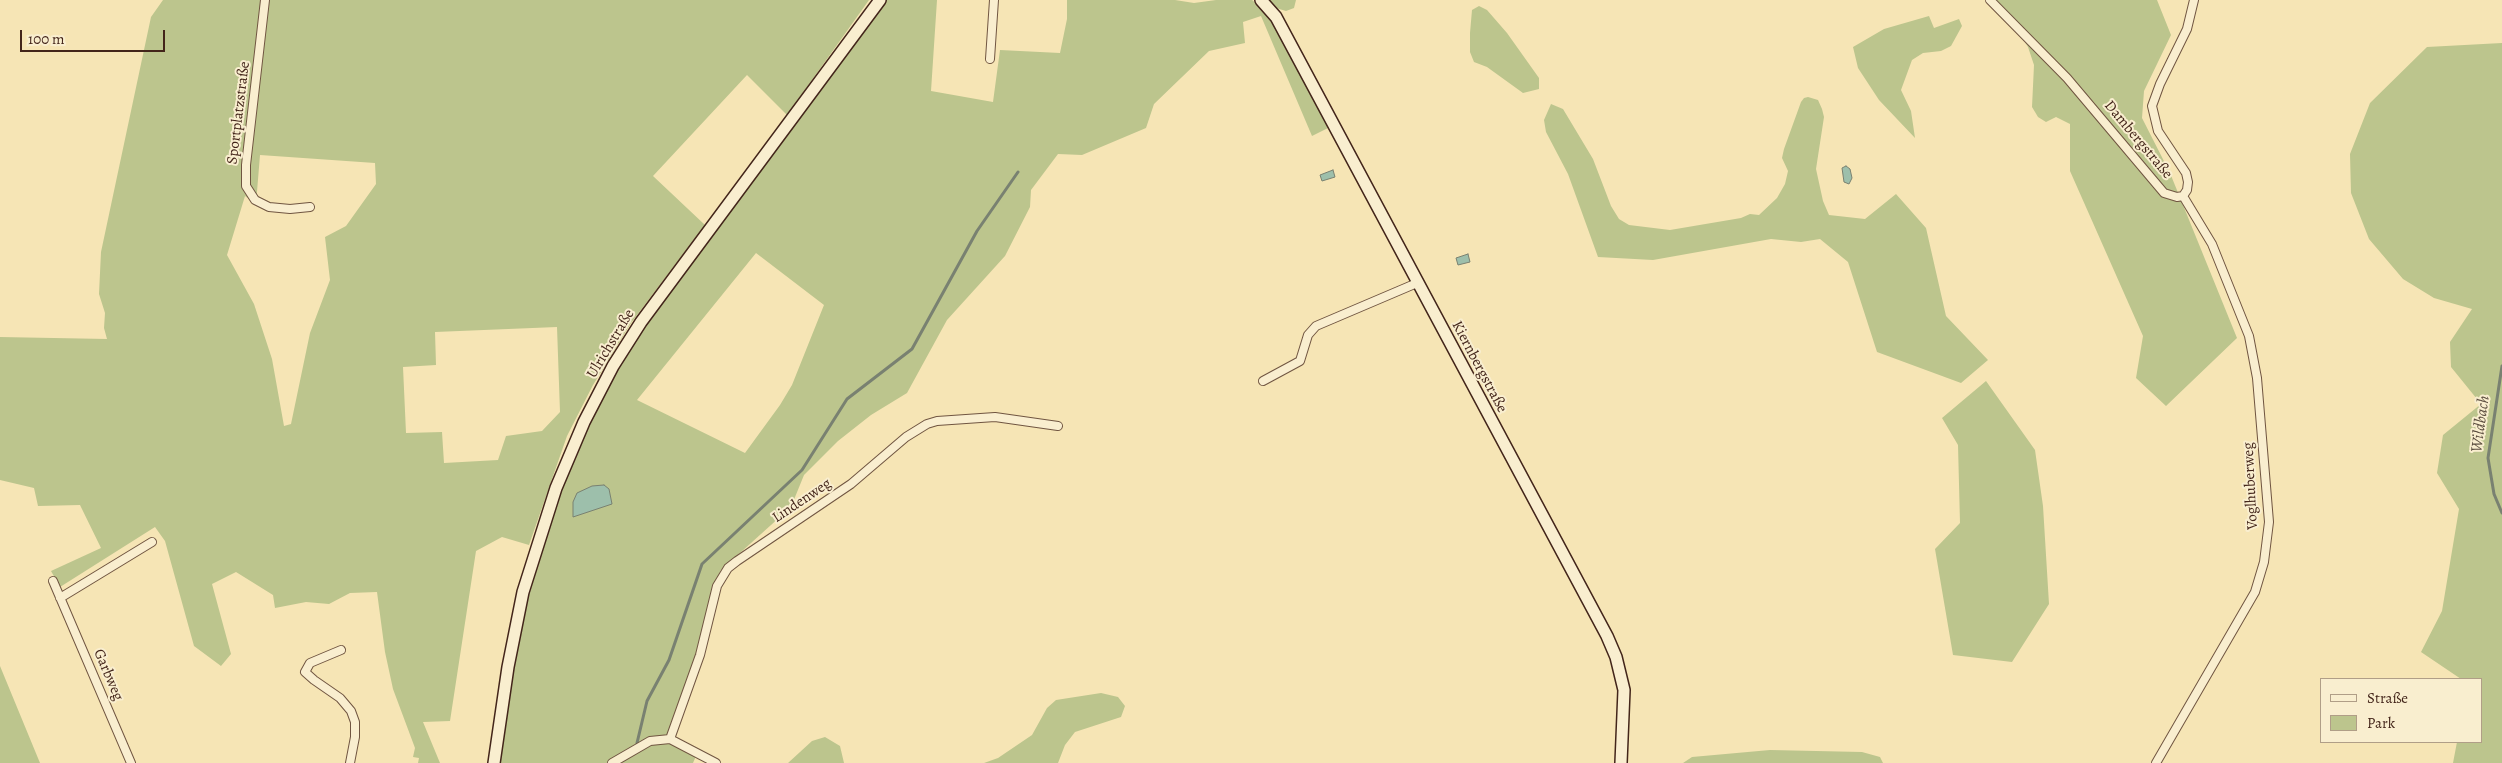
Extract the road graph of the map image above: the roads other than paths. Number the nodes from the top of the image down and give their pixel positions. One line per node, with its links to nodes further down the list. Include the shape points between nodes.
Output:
1 (265, 0): 9 (street, Sportplatzstraße, via 246,186 255,200 269,207)
2 (880, 0): 20 (street, Ulrichstraße, via 646,315 584,422 556,488 523,592 509,658)
3 (994, 0): 7 (street)
4 (1261, 0): 10 (street, Kiernbergstraße, via 1276,17)
5 (1990, 0): 8 (street, Dambergstraße, via 2067,78 2164,193 2171,197)
6 (2194, 0): 8 (street, Dambergstraße, via 2187,29 2152,106 2158,130 2186,173 2188,182)
7 (990, 59)
8 (2183, 196): 24 (street, Voglhuberweg, via 2212,244 2249,336 2257,378 2269,522 2264,562 2255,592)
9 (310, 207)
10 (1417, 284): 11 (street, via 1316,326 1308,336 1300,362); 23 (street, Kiernbergstraße, via 1616,657 1624,690)
11 (1263, 381)
12 (1058, 426): 17 (street, Lindenweg, via 995,417 927,424 906,437 851,484 732,564 717,586 700,654)
13 (152, 542): 15 (street)
14 (53, 581): 15 (street, Garbweg)
15 (60, 598): 18 (street, Garbweg)
16 (341, 650): 19 (street, via 310,663 305,672 340,698 350,711 355,722 355,737)
17 (670, 739): 21 (street, via 650,741); 22 (street)
18 (131, 763)
19 (350, 763)
20 (494, 763)
21 (612, 763)
22 (716, 763)
23 (1621, 763)
24 (2156, 763)

